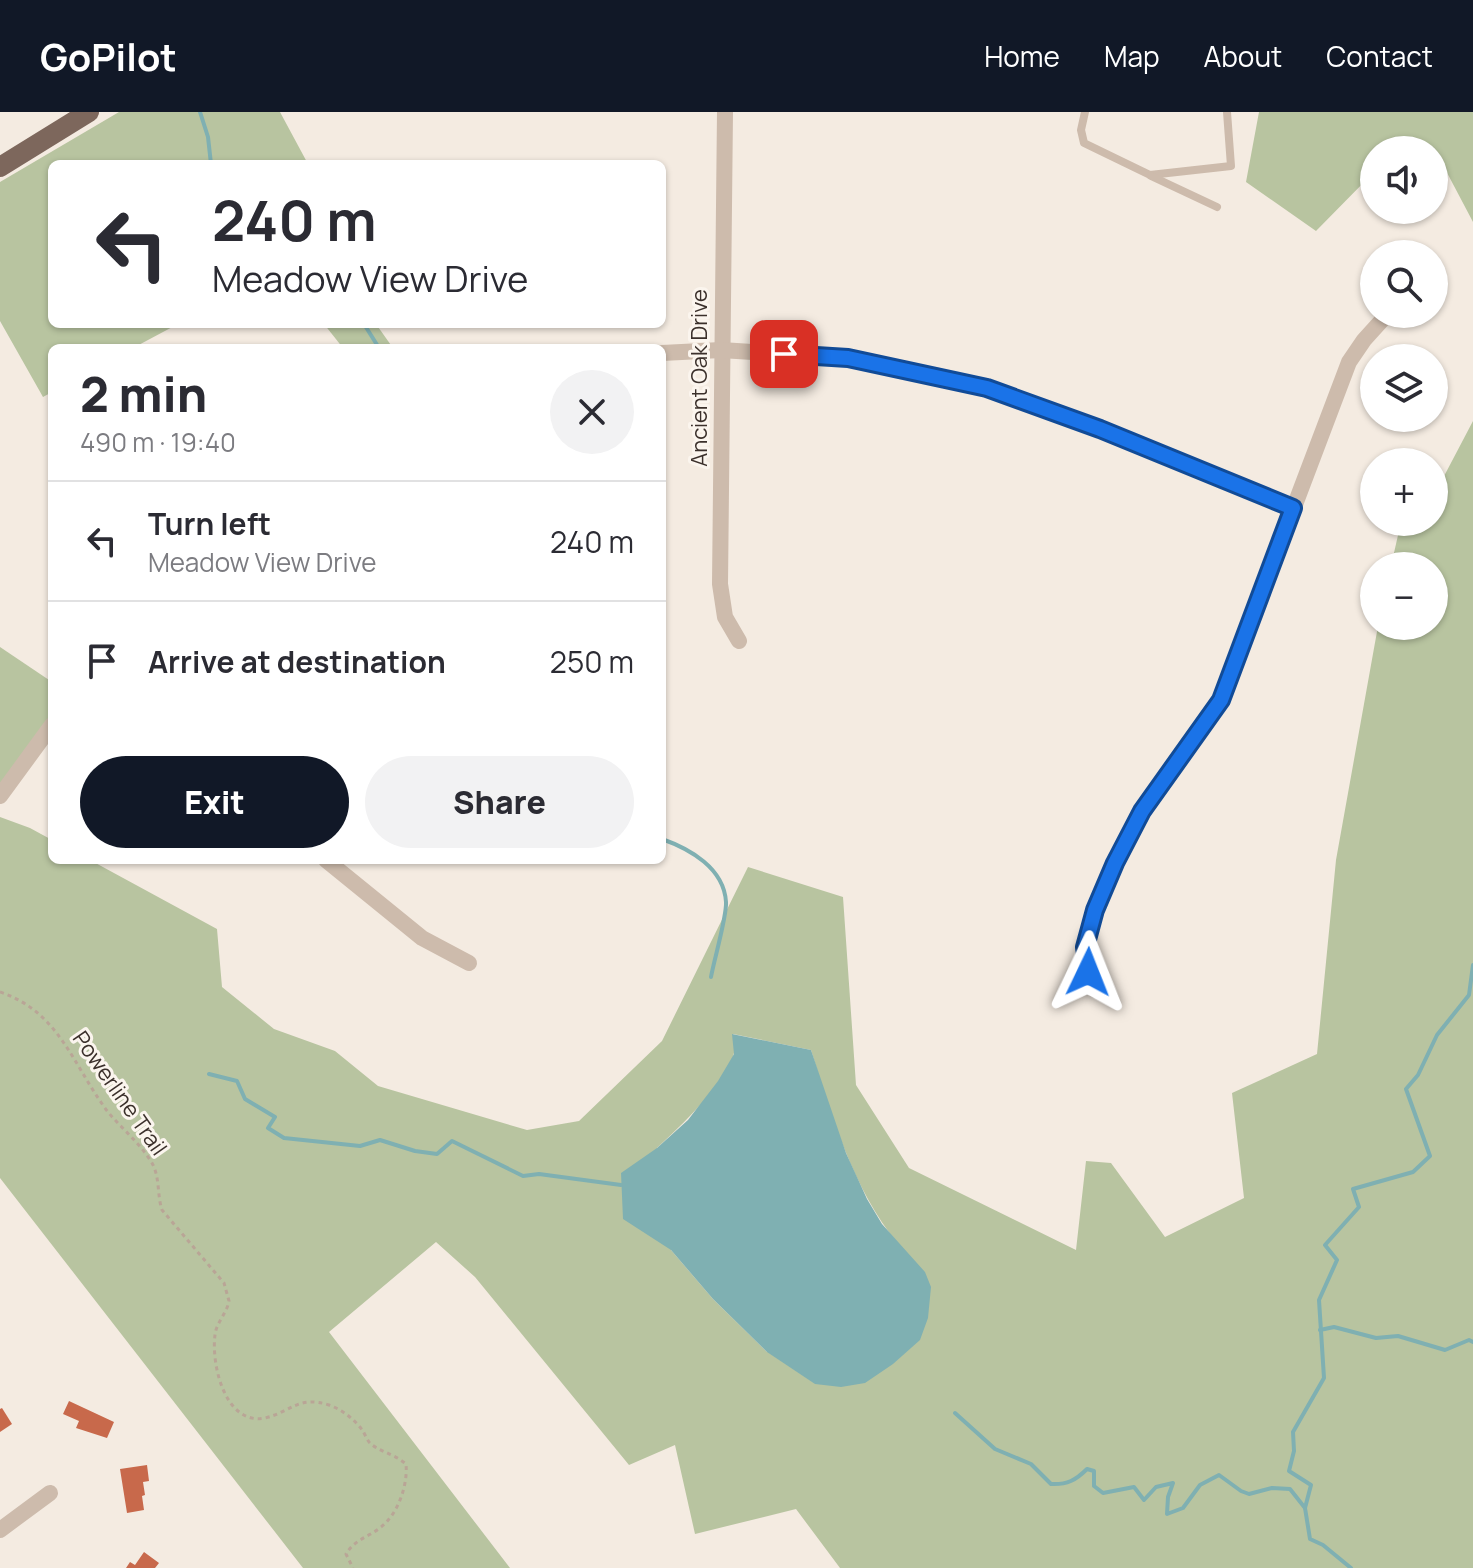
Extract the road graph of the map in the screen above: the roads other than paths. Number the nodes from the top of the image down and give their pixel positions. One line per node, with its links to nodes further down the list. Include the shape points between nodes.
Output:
1 (89, 112): 5 (main road)
2 (725, 112): 9 (street, Ancient Oak Drive)
3 (1085, 112): 6 (lane, via 1084,143)
4 (1227, 112): 6 (lane, via 1231,166)
5 (0, 167)
6 (1150, 175): 7 (lane)
7 (1217, 207)
8 (1375, 328): 11 (street, via 1349,362)
9 (721, 350): 10 (street); 11 (street, via 848,358 987,388); 12 (street, Ancient Oak Drive, via 720,584 725,617)
10 (666, 353)
11 (1293, 508): 17 (street, via 1221,700 1142,811 1095,910 1085,947)
12 (739, 641)
13 (48, 730): 14 (street)
14 (0, 796)
15 (331, 864): 16 (street, via 422,938)
16 (469, 963)
17 (1095, 990)
18 (50, 1493): 19 (street)
19 (0, 1530)

